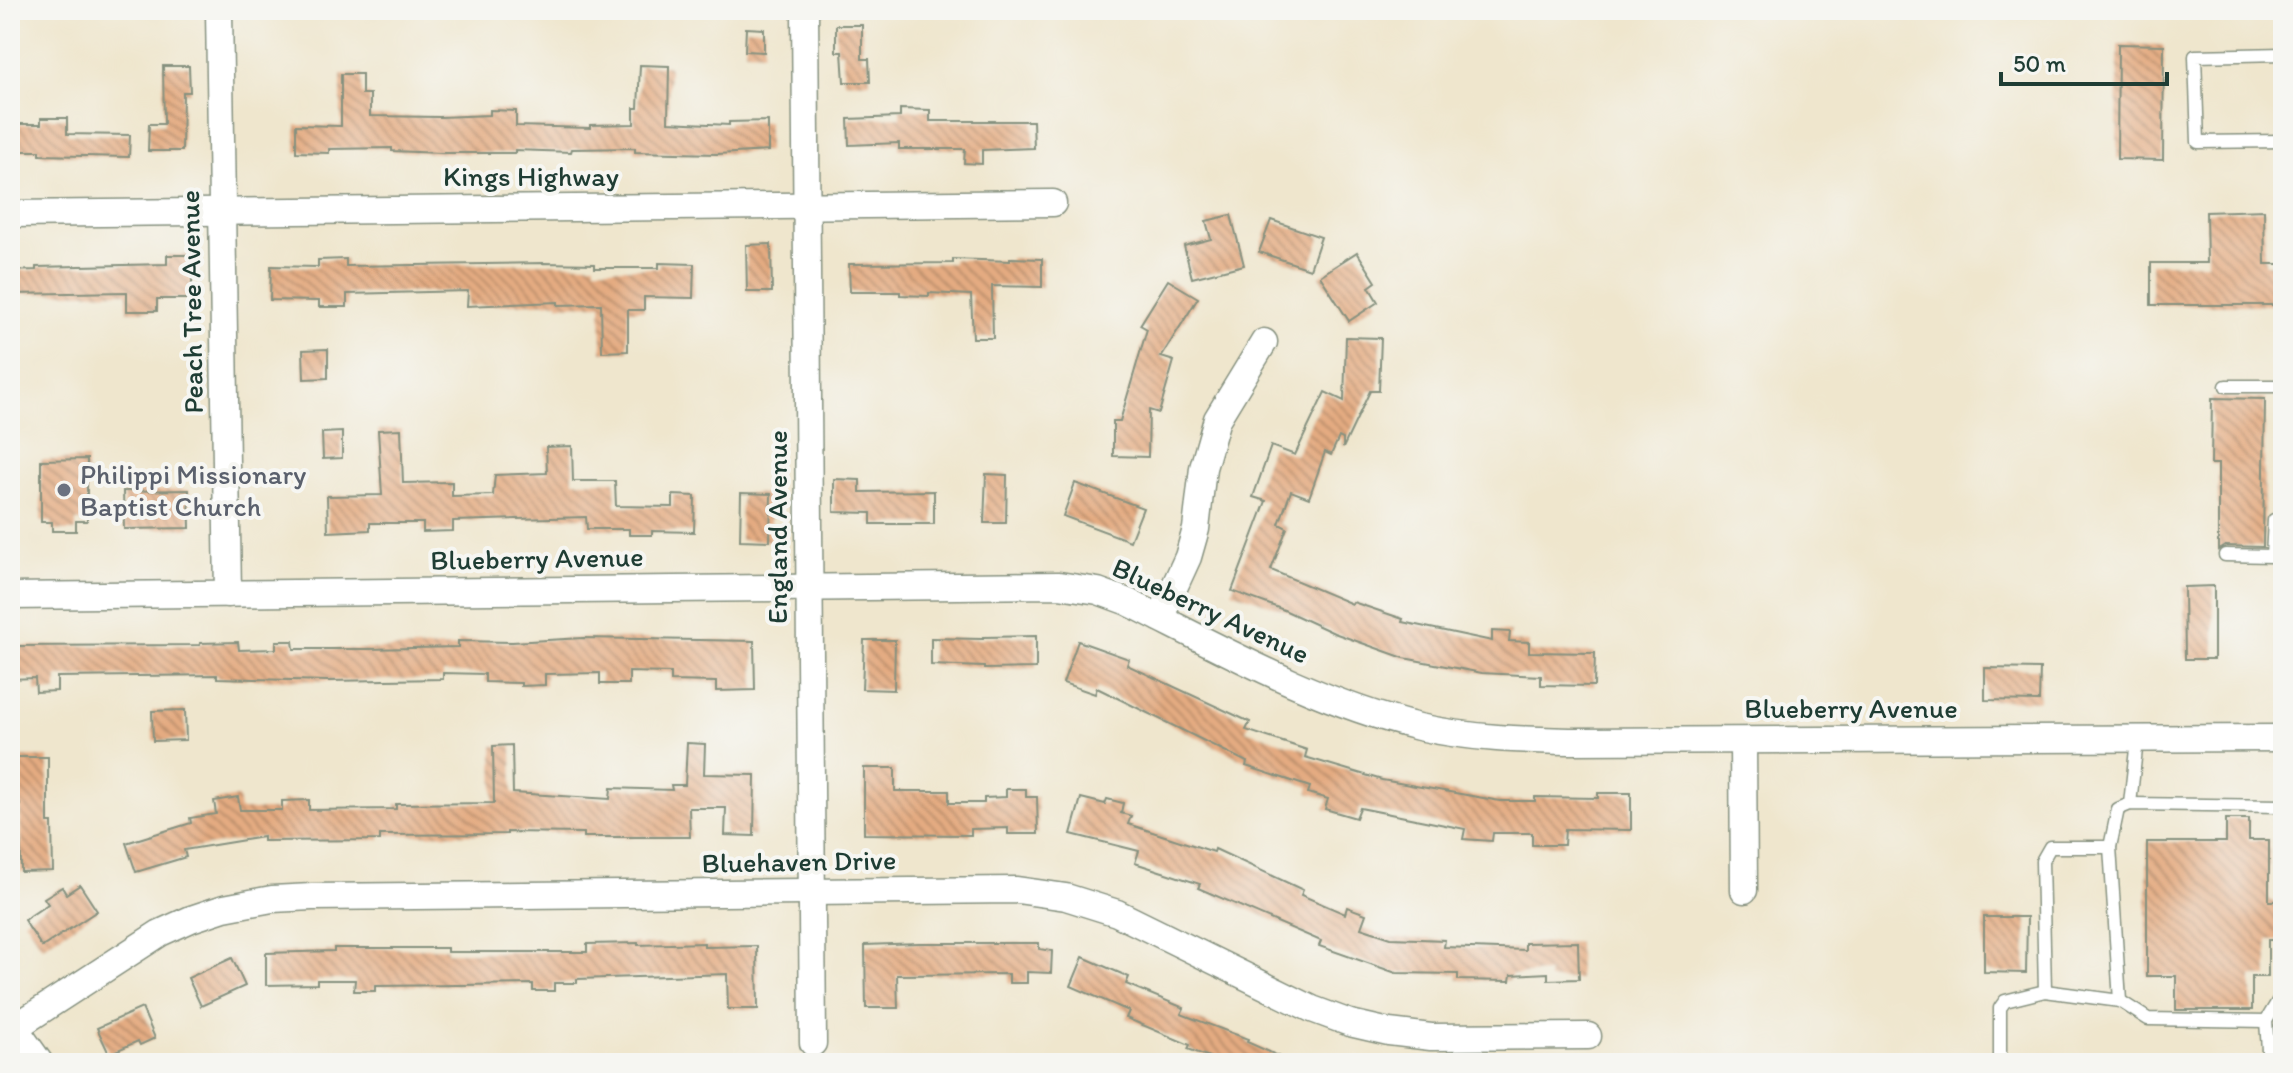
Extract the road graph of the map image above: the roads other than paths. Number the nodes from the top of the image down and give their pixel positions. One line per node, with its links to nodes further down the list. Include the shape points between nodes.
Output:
1 (219, 10): 7 (street, Peach Tree Avenue)
2 (805, 10): 6 (street, England Avenue)
3 (2283, 54): 4 (lane, via 2195,56 2198,142)
4 (2283, 141)
5 (1053, 203): 6 (street, Kings Highway)
6 (806, 206): 7 (street, Kings Highway); 14 (street, England Avenue)
7 (220, 210): 8 (street, Kings Highway); 15 (street, Peach Tree Avenue)
8 (10, 214)
9 (1264, 342): 17 (street, via 1217,419 1188,557)
10 (2226, 386): 11 (lane)
11 (2283, 386)
12 (2283, 520): 13 (lane, via 2274,520 2272,556)
13 (2225, 555)
14 (809, 588): 15 (street, Blueberry Avenue); 17 (street, Blueberry Avenue, via 1059,585 1098,591); 25 (street, England Avenue)
15 (228, 594): 16 (street, Blueberry Avenue)
16 (10, 596)
17 (1160, 618): 20 (street, Blueberry Avenue, via 1316,694 1419,727 1508,740)
18 (2283, 738): 19 (street, Blueberry Avenue)
19 (2137, 740): 20 (street, Blueberry Avenue); 21 (lane)
20 (1743, 741): 24 (street)
21 (2130, 804): 22 (lane); 23 (lane, via 2118,809)
22 (2283, 806)
23 (2110, 847): 26 (lane, via 2050,847 2042,861); 27 (lane)
24 (1744, 890)
25 (812, 893): 30 (street, Bluehaven Drive, via 272,899 224,908 160,933); 31 (street, Bluehaven Drive, via 1017,890 1066,897 1117,913 1350,1023 1431,1037); 32 (street, England Avenue)
26 (2045, 991): 27 (lane); 36 (lane, via 2005,1001 2000,1008)
27 (2120, 1001): 29 (lane, via 2148,1019)
28 (2283, 1001): 29 (lane)
29 (2266, 1021): 34 (lane)
30 (12, 1024): 35 (street)
31 (1588, 1036)
32 (813, 1043)
33 (2283, 1049): 34 (lane)
34 (2268, 1057)
35 (40, 1063)
36 (2000, 1063)

